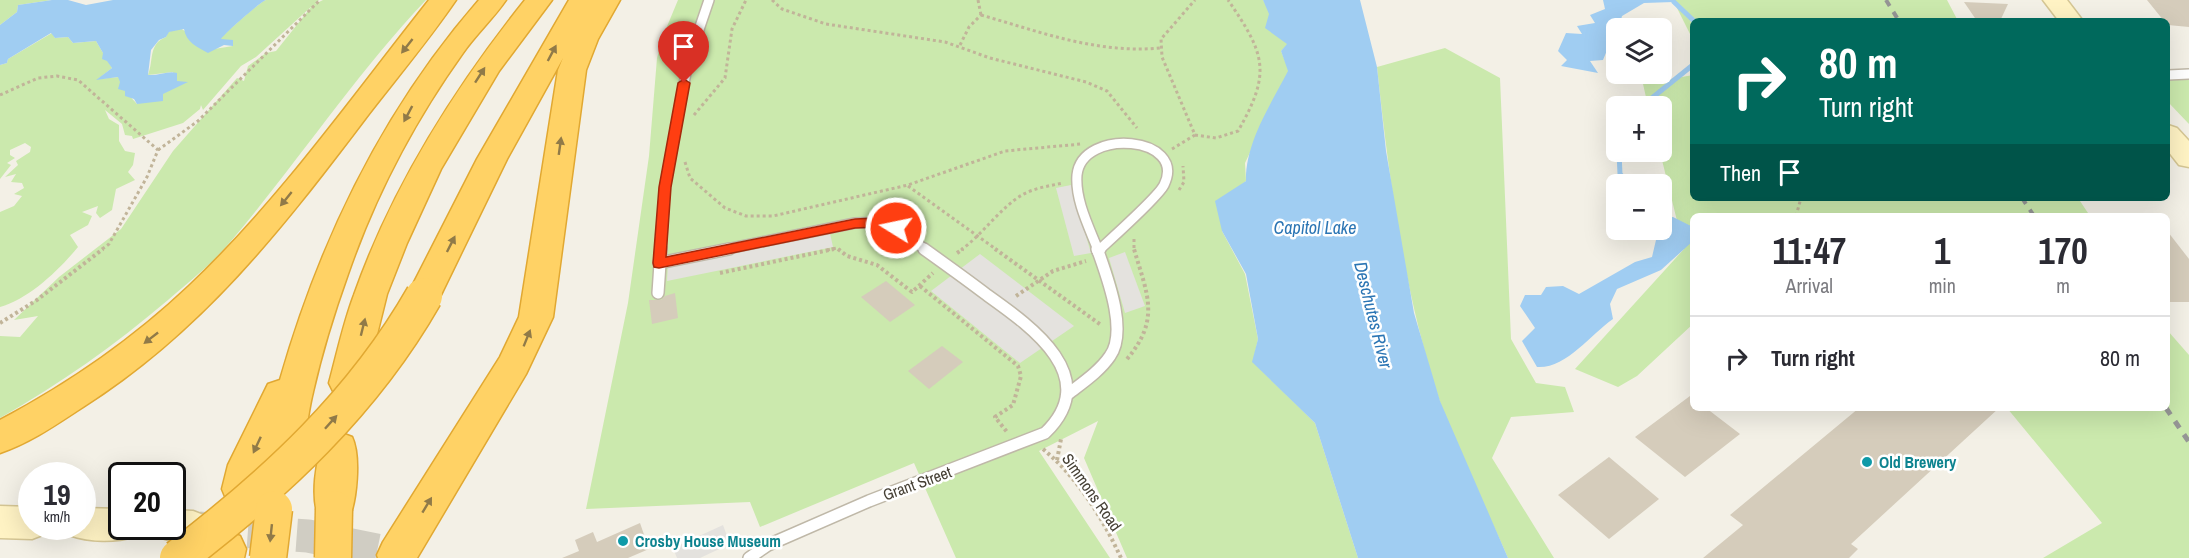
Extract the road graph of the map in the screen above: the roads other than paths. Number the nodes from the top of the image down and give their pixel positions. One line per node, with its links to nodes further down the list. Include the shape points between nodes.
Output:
1 (443, 0): 19 (highway, one-way to 19, via 301,181 200,296 112,367)
2 (493, 0): 16 (highway, one-way to 16, via 452,47 415,101 367,190)
3 (539, 0): 17 (highway, one-way to 3, via 374,284 432,155 486,67)
4 (582, 0): 26 (highway, one-way to 4, bridge, via 231,516 322,433 376,371 424,296 492,159)
5 (607, 0): 27 (highway, one-way to 5, via 514,364 536,317 572,70 584,39)
6 (709, 0): 14 (lane, via 688,62 665,187)
7 (2055, 0): 8 (main road)
8 (2069, 18)
9 (2189, 74): 10 (lane)
10 (2170, 75)
11 (2170, 136): 12 (main road)
12 (2189, 158)
13 (1095, 256): 13 (lane, via 1077,185 1078,167 1102,146 1118,142 1153,149 1164,156 1169,166 1164,186); 18 (lane, via 1119,336 1113,353)
14 (659, 263): 15 (lane); 18 (lane, via 855,224 877,222 896,228 1039,333 1065,375)
15 (658, 293)
16 (318, 316): 21 (highway, via 297,380); 22 (highway, one-way to 22, via 247,465)
17 (347, 383)
18 (1068, 394): 30 (lane, Grant Street, via 1059,422 1045,433 869,501 768,545)
19 (2, 437)
20 (339, 448): 29 (highway, bridge)
21 (283, 451)
22 (241, 489)
23 (274, 508): 28 (highway, one-way to 28, bridge)
24 (0, 522): 25 (main road)
25 (18, 523)
26 (186, 535)
27 (394, 555)
28 (268, 558)
29 (333, 558)
30 (749, 558)

